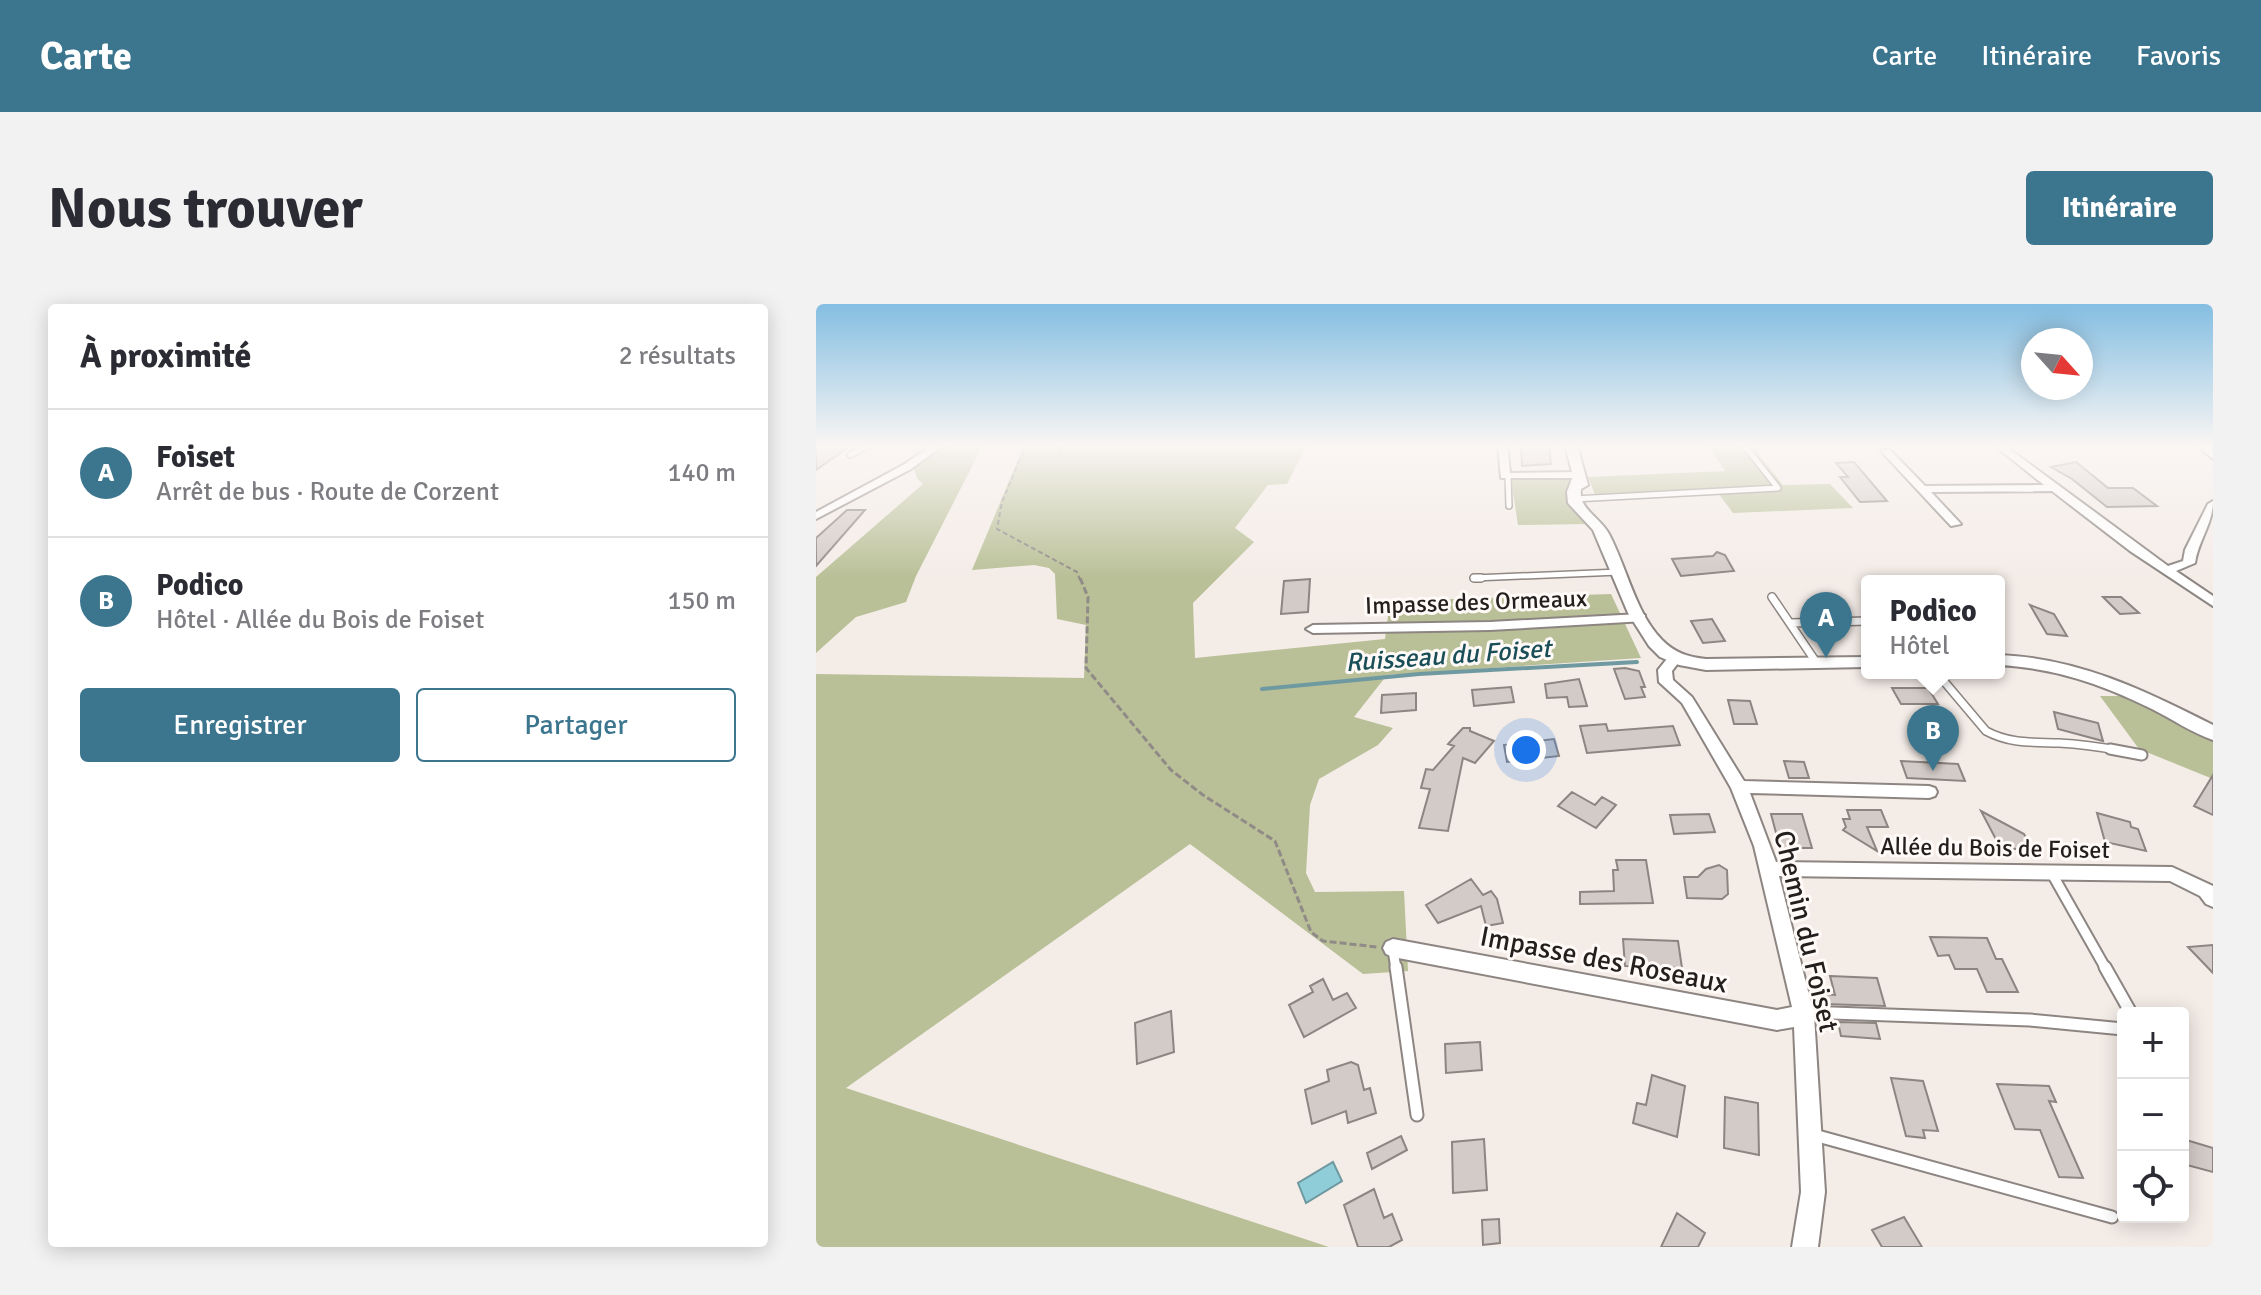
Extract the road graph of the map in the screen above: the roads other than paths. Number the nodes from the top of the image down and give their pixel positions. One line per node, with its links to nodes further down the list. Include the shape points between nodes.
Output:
1 (866, 489): 10 (street)
2 (1508, 489): 9 (lane)
3 (1573, 489): 7 (street)
4 (1760, 489): 7 (lane)
5 (1924, 489): 11 (street)
6 (2058, 489): 13 (street)
7 (1578, 499): 15 (street, via 1579,509 1600,530)
8 (2213, 504): 12 (street)
9 (1509, 506)
10 (816, 516)
11 (1955, 524)
12 (2191, 550): 13 (street); 14 (street, via 2189,563)
13 (2153, 557): 14 (street)
14 (2172, 570): 18 (street)
15 (1619, 572): 16 (lane, Impasse des Ormeaux); 19 (street)
16 (1474, 578)
17 (1772, 597): 21 (lane)
18 (2211, 601)
19 (1640, 618): 22 (street, Impasse des Ormeaux); 23 (street, via 1644,647 1653,656)
20 (1861, 621): 21 (lane)
21 (1791, 623): 25 (lane)
22 (1313, 629)
23 (1672, 660): 25 (street, via 1695,667); 30 (street, Chemin du Foiset, via 1666,682 1687,700)
24 (2005, 660): 28 (street, via 2078,669)
25 (1816, 662): 26 (street)
26 (1861, 662)
27 (1942, 679): 29 (lane, via 1996,737)
28 (2213, 733)
29 (2142, 755)
30 (1739, 787): 31 (street); 32 (street, Chemin du Foiset)
31 (1929, 792)
32 (1769, 869): 33 (street, Allée du Bois de Foiset); 37 (street, Chemin du Foiset)
33 (2051, 872): 34 (street, Allée du Bois de Foiset, via 2172,874); 36 (lane)
34 (2213, 899)
35 (1393, 948): 37 (street, Impasse des Roseaux, via 1777,1020); 39 (lane)
36 (2128, 1007)
37 (1804, 1014): 38 (lane, via 2030,1020); 40 (street, Chemin du Foiset)
38 (2117, 1028)
39 (1417, 1115)
40 (1810, 1134): 41 (lane); 42 (street, Chemin du Foiset, via 1813,1192)
41 (2112, 1217)
42 (1805, 1247)

